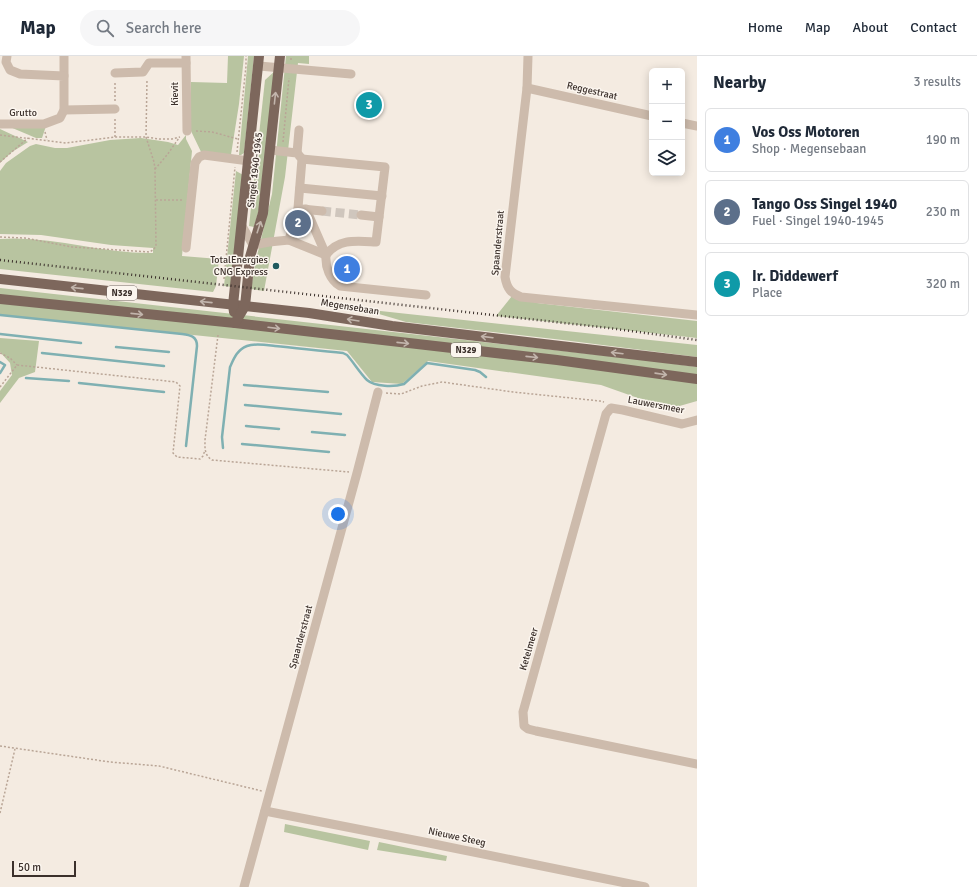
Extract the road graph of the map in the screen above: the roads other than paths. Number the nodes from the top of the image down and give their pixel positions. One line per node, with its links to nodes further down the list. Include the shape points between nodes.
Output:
1 (7, 56): 11 (street, via 6,62 10,70 20,74)
2 (64, 56): 11 (street)
3 (259, 56): 7 (main road, Singel 1940-1945)
4 (280, 56): 8 (main road, Singel 1940-1945)
5 (528, 56): 12 (street, Spaanderstraat)
6 (186, 60): 9 (street, via 149,63 144,72); 20 (street, Kievit)
7 (259, 66): 8 (street); 23 (main road, Singel 1940-1945)
8 (278, 67): 10 (street); 21 (main road, Singel 1940-1945, one-way to 8)
9 (115, 73)
10 (351, 74)
11 (64, 76): 14 (street)
12 (527, 88): 15 (street, Reggestraat); 40 (street, Spaanderstraat, via 505,277 507,287 513,294 521,297)
13 (115, 109): 14 (street)
14 (64, 110): 16 (street, Grutto, via 60,118 44,124)
15 (649, 115)
16 (0, 124)
17 (685, 124): 18 (street)
18 (697, 126)
19 (299, 130): 22 (street)
20 (187, 131)
21 (270, 150): 22 (street); 32 (main road, Singel 1940-1945, one-way to 21, via 263,213)
22 (299, 156): 24 (street); 25 (street, via 385,167)
23 (249, 161): 30 (main road, Singel 1940-1945); 33 (street, Singel 1940-1945, via 204,155 199,157 195,163)
24 (300, 188): 25 (street); 26 (street)
25 (382, 196): 29 (street)
26 (302, 209): 27 (street); 31 (street); 34 (street)
27 (322, 211)
28 (361, 215): 29 (street)
29 (379, 217): 34 (street, via 376,242 351,240 330,250)
30 (242, 226): 32 (street); 38 (main road, Singel 1940-1945)
31 (289, 240): 32 (street); 34 (street)
32 (253, 245): 39 (main road, Singel 1940-1945)
33 (186, 248)
34 (326, 255): 36 (street, via 325,262 331,278 340,286)
35 (0, 279): 38 (main road, Megensebaan / N329, one-way to 35)
36 (426, 295)
37 (0, 299): 41 (main road, N329, one-way to 41)
38 (233, 305): 39 (main road, Megensebaan / N329); 41 (main road, Singel 1940-1945)
39 (245, 306): 41 (main road, Singel 1940-1945); 42 (main road, Megensebaan / N329, one-way to 39)
40 (697, 315)
41 (235, 324): 43 (main road, N329, one-way to 43, via 557,360)
42 (697, 362)
43 (697, 379)
44 (378, 392): 48 (street, Spaanderstraat)
45 (611, 408): 46 (street, Lauwersmeer, via 682,424); 47 (street, Ketelmeer, via 606,414 523,712 524,726 536,732)
46 (697, 420)
47 (697, 764)
48 (265, 811): 49 (street, Spaanderstraat); 50 (street, Nieuwe Steeg)
49 (244, 887)
50 (645, 887)

